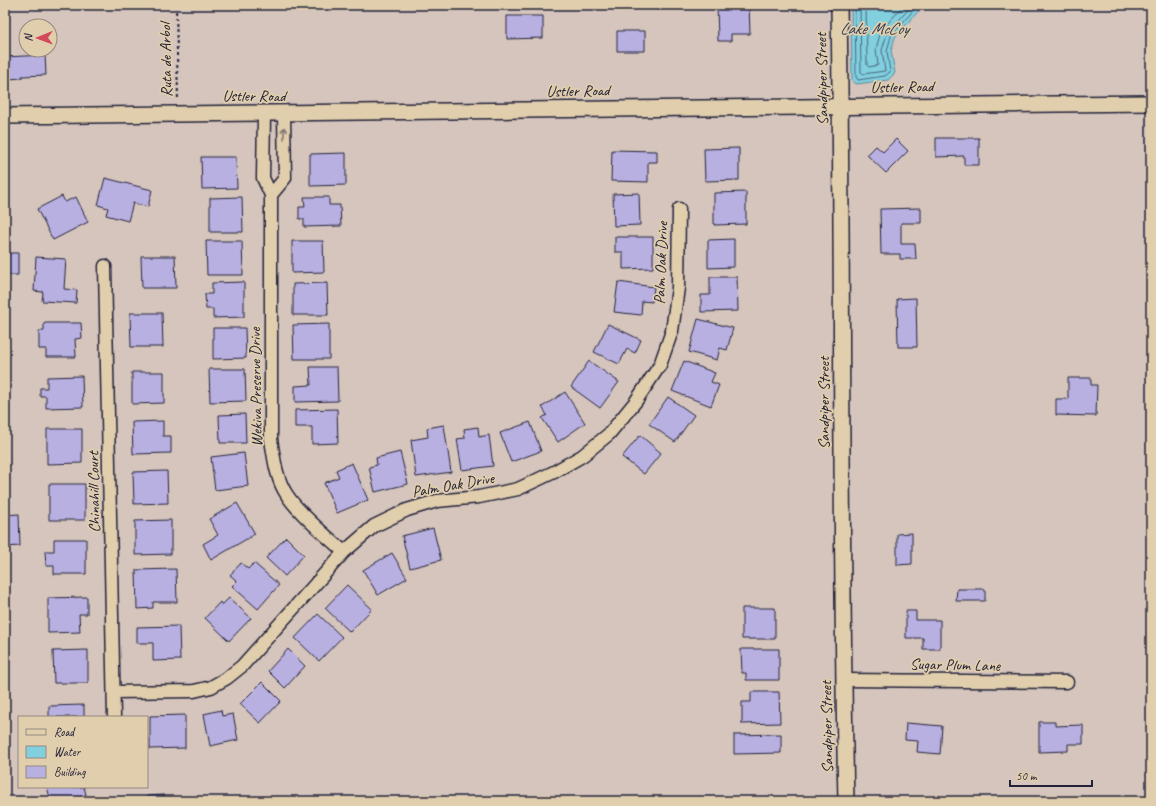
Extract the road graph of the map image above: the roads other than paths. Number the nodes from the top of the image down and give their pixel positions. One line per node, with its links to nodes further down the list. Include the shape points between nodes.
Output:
1 (839, 5): 3 (street, Sandpiper Street)
2 (1151, 103): 3 (street, Ustler Road)
3 (840, 106): 5 (street, Ustler Road); 13 (street, Sandpiper Street)
4 (264, 114): 5 (street, Ustler Road); 6 (street, Ustler Road); 7 (street, Wekiva Preserve Drive)
5 (284, 114): 8 (street, one-way to 5)
6 (5, 116)
7 (264, 156): 8 (street); 9 (street, Wekiva Preserve Drive, via 263,178)
8 (284, 156): 9 (street, via 285,178)
9 (271, 195): 12 (street, Wekiva Preserve Drive, via 271,439 277,474 287,495)
10 (679, 209): 12 (street, Palm Oak Drive, via 678,288 672,331 660,365 636,401 609,434 582,456 518,489 479,497 436,501 407,510 374,526)
11 (105, 266): 15 (street, Chinahill Court)
12 (344, 552): 15 (street, Palm Oak Drive, via 242,666 227,678 211,687 194,691)
13 (843, 680): 14 (street, Sugar Plum Lane); 17 (street, Sandpiper Street)
14 (1067, 682)
15 (114, 692): 16 (street, Chinahill Court)
16 (114, 716)
17 (846, 801)

